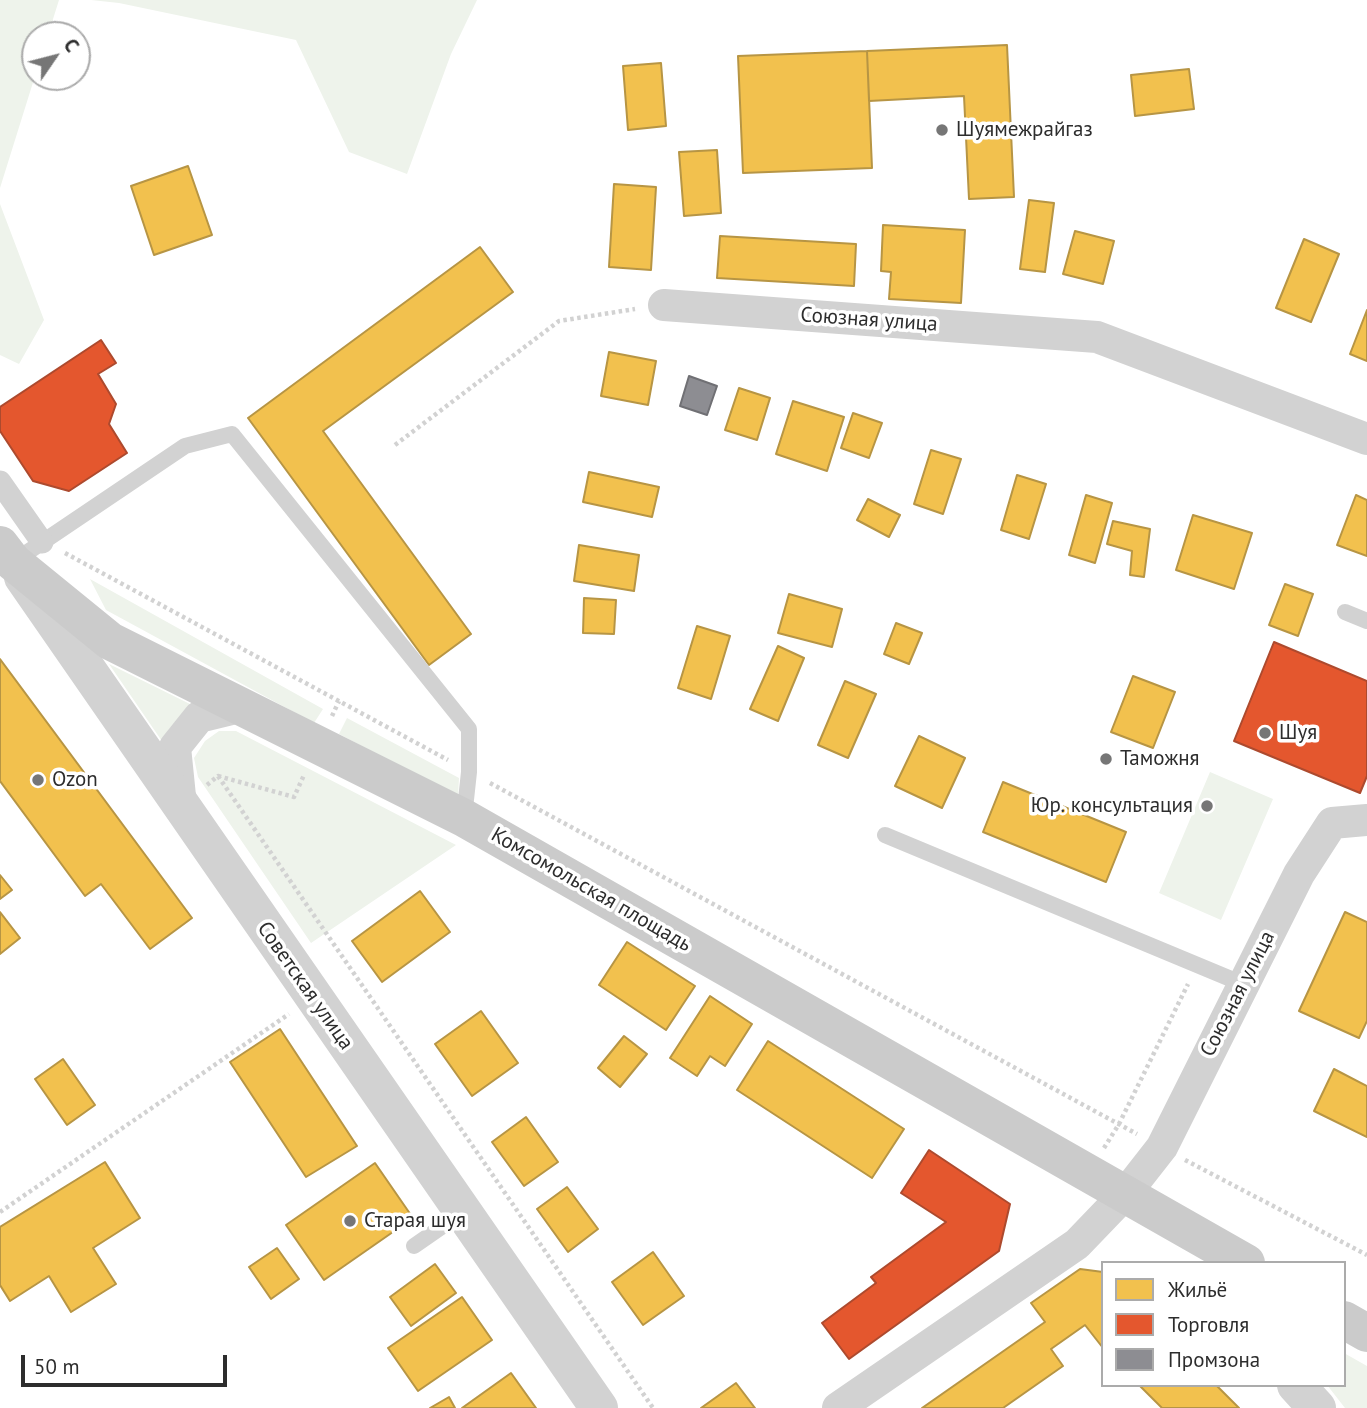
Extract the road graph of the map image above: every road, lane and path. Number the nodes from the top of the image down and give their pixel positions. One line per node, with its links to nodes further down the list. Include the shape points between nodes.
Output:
1 (664, 304): 2 (street, Союзная улица, via 1097,337); 3 (path, via 559,321)
2 (1367, 439)
3 (395, 444)
4 (0, 482): 5 (street)
5 (14, 554): 8 (main road, Комсомольская площадь, via 110,641); 9 (path); 9 (lane, via 185,446 232,434 470,729); 12 (street, Советская улица)
6 (1345, 612): 7 (lane)
7 (1367, 621)
8 (240, 707): 12 (street, via 199,717 175,747); 13 (main road, Комсомольская площадь)
9 (470, 772): 13 (lane); 18 (path)
10 (218, 776): 11 (path); 12 (path); 31 (path)
11 (294, 797)
12 (181, 806): 21 (street, Советская улица)
13 (464, 818): 19 (main road, Комсомольская площадь)
14 (1367, 820): 16 (street, Союзная улица, via 1332,823 1299,874)
15 (885, 835): 16 (lane)
16 (1243, 984): 18 (street, Союзная улица)
17 (292, 1011): 20 (path)
18 (1162, 1147): 19 (street, Союзная улица); 24 (path)
19 (1126, 1193): 22 (main road, Комсомольская площадь); 32 (street, Союзная улица, via 1077,1244)
20 (0, 1212)
21 (463, 1212): 23 (lane); 30 (street, Советская улица)
22 (1171, 1219): 25 (street); 26 (main road, Комсомольская площадь)
23 (414, 1246)
24 (1367, 1255)
25 (1202, 1261)
26 (1243, 1261)
27 (1346, 1321): 28 (main road)
28 (1367, 1333)
29 (1298, 1387): 33 (street)
30 (599, 1408)
31 (653, 1408)
32 (838, 1408)
33 (1317, 1408)

